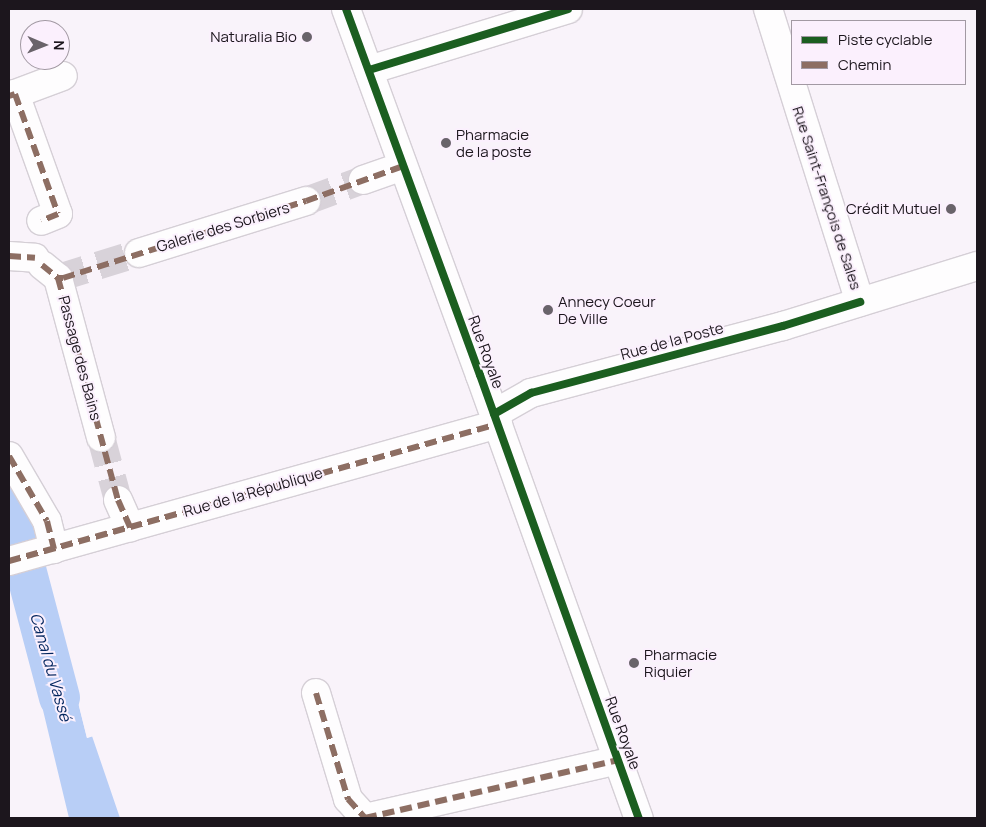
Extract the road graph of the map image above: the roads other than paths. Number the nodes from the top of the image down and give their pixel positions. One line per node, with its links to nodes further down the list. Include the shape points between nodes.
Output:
1 (346, 9): 4 (street, Rue Royale)
2 (568, 9): 4 (street)
3 (768, 9): 6 (street, Rue Saint-François de Sales)
4 (369, 70): 9 (street, Rue Royale)
5 (62, 76): 8 (street)
6 (791, 82)
7 (792, 85): 16 (street, Rue Saint-François de Sales)
8 (12, 95): 12 (street, via 58,214)
9 (403, 166): 10 (street); 17 (street, Rue Royale)
10 (363, 180)
11 (306, 201): 13 (street, Galerie des Sorbiers)
12 (41, 221)
13 (139, 253)
14 (9, 256): 18 (street, Passage des Bains, via 45,267)
15 (977, 266): 16 (street, Rue de la Poste)
16 (860, 302): 17 (street, Rue de la Poste, via 783,326 531,392)
17 (496, 418): 21 (street, Rue de la République); 25 (street, Rue Royale)
18 (101, 437)
19 (9, 456): 22 (street, via 47,521)
20 (118, 500): 21 (street)
21 (130, 527): 22 (street, Rue de la République)
22 (52, 549): 23 (street, Rue de la République)
23 (9, 561)
24 (316, 693): 25 (street, via 348,799 365,818)
25 (618, 760): 26 (street, Rue Royale)
26 (638, 818)

